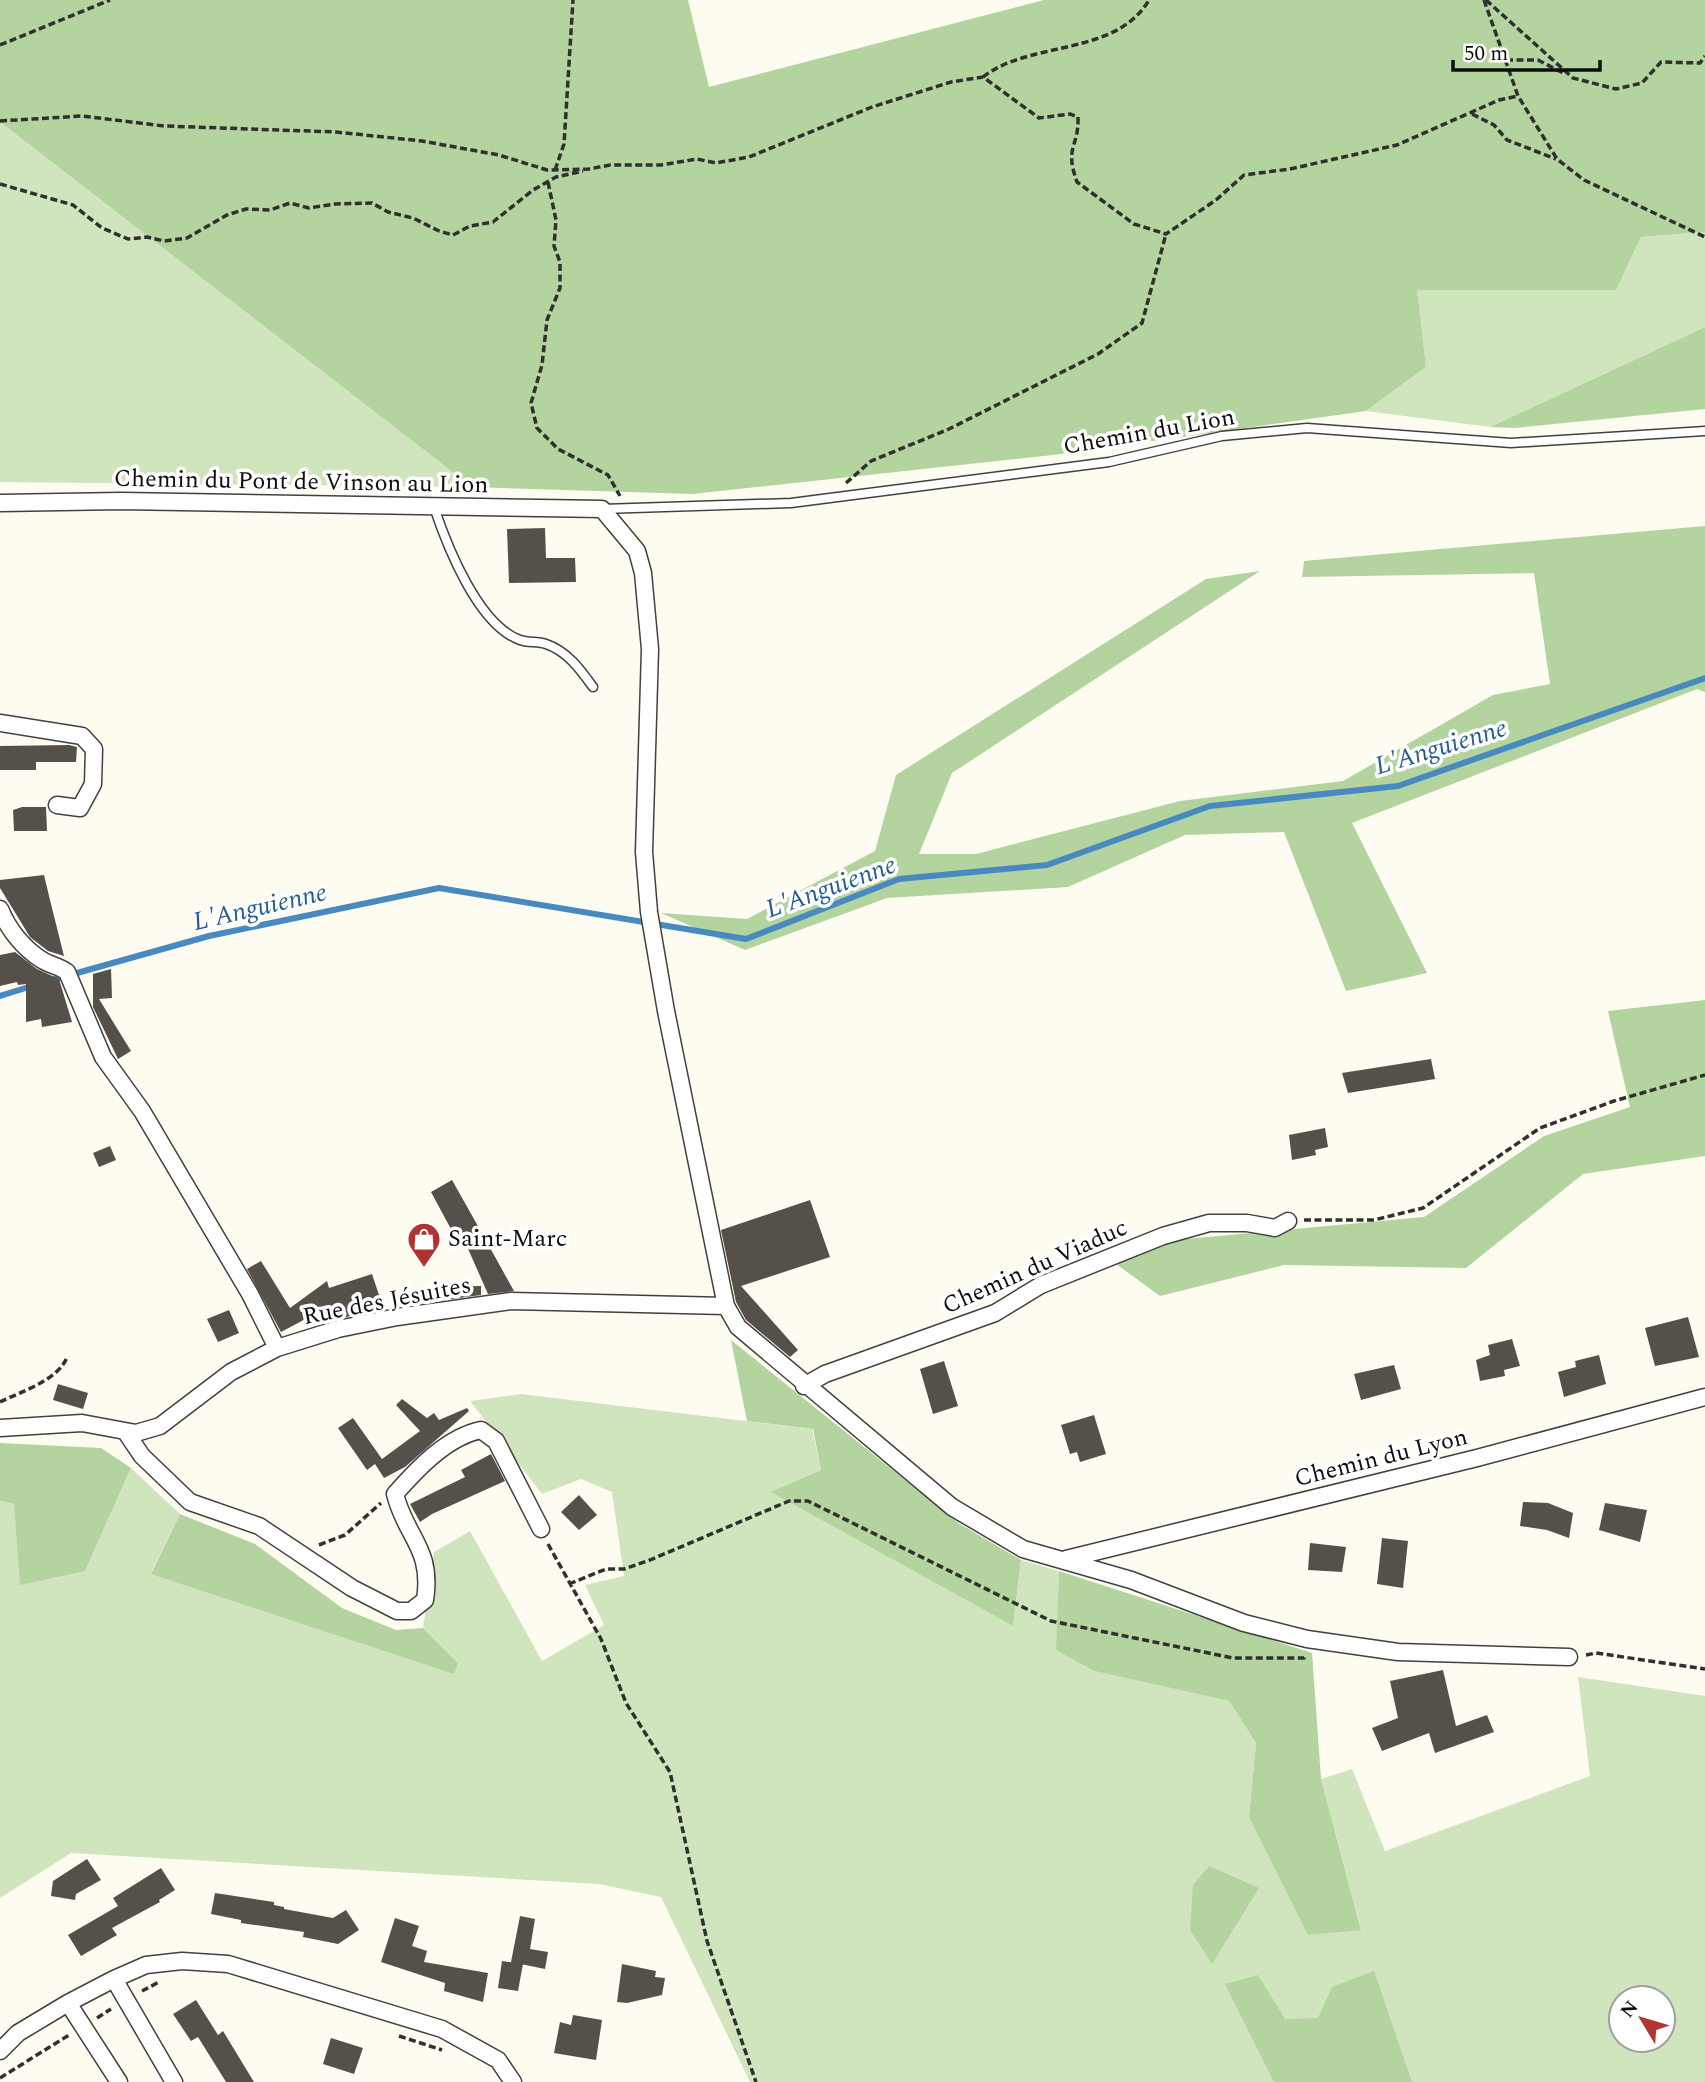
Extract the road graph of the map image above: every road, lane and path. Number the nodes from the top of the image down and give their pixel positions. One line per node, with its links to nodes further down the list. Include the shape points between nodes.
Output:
1 (110, 0): 5 (path)
2 (573, 0): 15 (path, via 564,144)
3 (1149, 0): 8 (path, via 1140,14 1100,38 998,65)
4 (1485, 0): 7 (path); 9 (path)
5 (0, 45)
6 (1705, 56): 9 (path, via 1700,63 1661,62 1642,83 1616,89)
7 (1506, 60): 9 (path, via 1538,60); 10 (path)
8 (983, 77): 14 (path, via 951,82 872,107 749,157 716,163 697,159); 18 (path, via 1039,118 1078,117 1070,152 1077,182 1134,224)
9 (1573, 78)
10 (1518, 96): 11 (path); 13 (path)
11 (1470, 113): 13 (path, via 1482,116 1507,140); 18 (path, via 1397,145 1244,175)
12 (0, 121): 15 (path, via 82,116 164,127 336,132 422,141)
13 (1557, 159): 19 (path, via 1584,180)
14 (589, 169): 15 (path); 16 (path)
15 (555, 170)
16 (548, 182): 17 (path, via 493,222 453,235 372,203 309,208 290,204 270,210 246,209 187,238 164,241 128,239 102,229 73,205); 24 (path, via 556,220 554,246 560,288 548,314 542,365 531,403 537,428 551,442 608,475 617,486 620,496 609,499)
17 (0, 184)
18 (1166, 234): 21 (path, via 1142,323 1098,354 949,429 871,461)
19 (1705, 237)
20 (1705, 431): 21 (lane, Chemin du Lion, via 1511,443 1295,429 1222,436 1108,462)
21 (828, 498): 24 (lane, Chemin du Lion)
22 (0, 503): 23 (street, Chemin du Pont de Vinson au Lion)
23 (434, 508): 24 (street, Chemin du Pont de Vinson au Lion); 25 (lane, via 461,576 499,624 519,640 545,643 561,651)
24 (602, 509): 31 (street, via 637,551 643,573 650,649 644,852 649,912)
25 (593, 687)
26 (0, 723): 27 (street, via 82,736 94,749 93,785 80,808)
27 (57, 805)
28 (0, 909): 32 (street, via 7,927 23,944 69,976 103,1057 142,1111 250,1294)
29 (1705, 1075): 30 (path, via 1540,1128 1423,1208 1374,1220)
30 (1288, 1221): 34 (street, Chemin du Viaduc, via 1275,1228 1209,1223 1163,1236 1041,1285 995,1313)
31 (726, 1306): 32 (street, Rue des Jésuites, via 512,1301 338,1329); 34 (street, via 738,1327)
32 (276, 1348): 38 (street, Rue des Jésuites, via 231,1372 160,1426 136,1433)
33 (67, 1357): 36 (path, via 55,1374)
34 (804, 1385): 42 (street, via 975,1523 1023,1549)
35 (1705, 1396): 42 (street, Chemin du Lyon, via 1478,1458)
36 (0, 1402)
37 (0, 1428): 38 (street, Rue des Jésuites, via 82,1423)
38 (125, 1431): 41 (street, via 142,1456 190,1502 259,1526)
39 (396, 1494): 40 (street, via 420,1465 469,1432 481,1430 496,1441); 41 (path, via 388,1495 345,1535 314,1546); 41 (street, via 425,1557 428,1578 425,1600 411,1611 397,1611 352,1588)
40 (541, 1529): 43 (path)
41 (286, 1544)
42 (1066, 1559): 44 (street, via 1244,1623)
43 (569, 1584): 44 (path, via 606,1569 624,1569 650,1560 789,1501 808,1501 1051,1621 1233,1658 1304,1658); 59 (path, via 601,1639 626,1703 670,1772 707,1941)
44 (1308, 1639): 45 (street, via 1398,1652)
45 (1570, 1657): 46 (path, via 1596,1653)
46 (1705, 1669)
47 (169, 1977): 49 (path)
48 (114, 1979): 49 (street); 50 (street); 58 (street, via 146,1965 182,1961 228,1964 442,2029 498,2060)
49 (126, 2000): 51 (path); 57 (street)
50 (68, 2003): 51 (street); 53 (street, via 18,2033)
51 (83, 2027): 55 (path); 56 (street)
52 (388, 2033): 54 (path)
53 (0, 2051)
54 (453, 2054)
55 (0, 2078)
56 (119, 2082)
57 (174, 2082)
58 (513, 2082)
59 (756, 2082)

